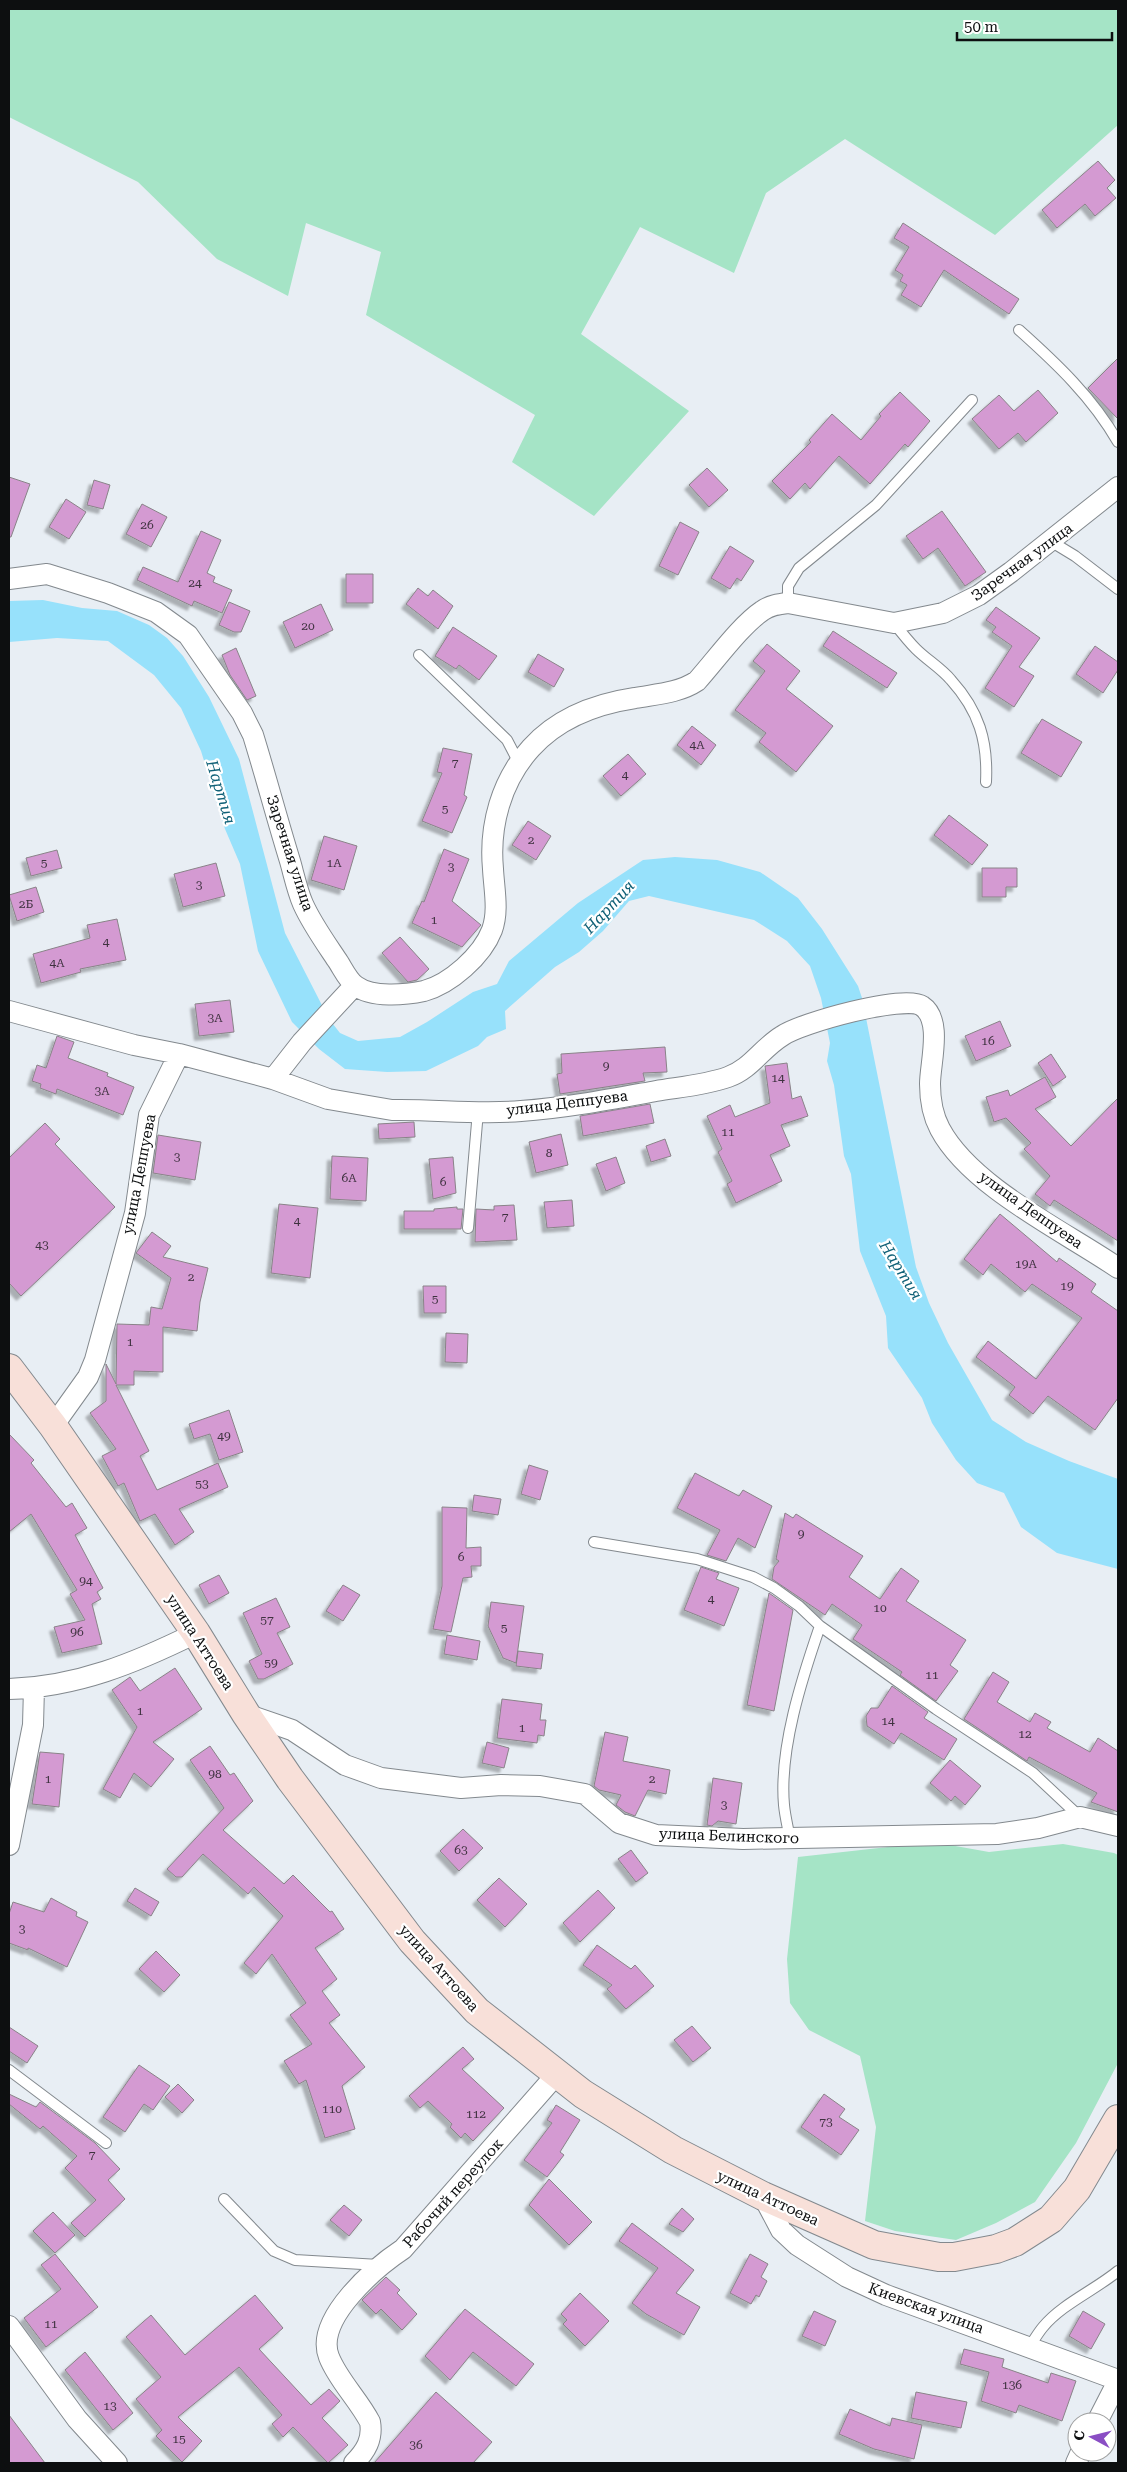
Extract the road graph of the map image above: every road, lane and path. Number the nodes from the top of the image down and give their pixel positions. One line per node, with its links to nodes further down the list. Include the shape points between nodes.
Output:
1 (1019, 330): 3 (lane, via 1078,387 1107,420)
2 (972, 400): 8 (lane, via 876,505 799,568 788,586)
3 (1118, 442)
4 (1118, 488): 5 (street, Заречная улица)
5 (1052, 542): 7 (lane); 9 (street, Заречная улица, via 962,605 935,615)
6 (9, 579): 13 (street, Заречная улица, via 47,574 71,580 156,612 188,635 242,713 253,735 303,903 319,934)
7 (1118, 589)
8 (788, 603): 9 (street, Заречная улица); 11 (street, Заречная улица, via 772,605 761,611 691,685 676,692 608,704 571,717 549,730)
9 (894, 623): 12 (lane, via 916,650 950,678 972,710 982,728 986,746)
10 (419, 655): 11 (lane, via 507,740)
11 (519, 764): 13 (street, Заречная улица, via 498,807 491,836 495,917 484,945 462,969 432,989 412,994 382,993)
12 (986, 782)
13 (354, 986): 16 (street)
14 (9, 1011): 15 (street)
15 (178, 1054): 16 (street, улица Деппуева); 21 (street, улица Деппуева, via 149,1115 135,1212 95,1360 88,1377)
16 (273, 1079): 17 (street, улица Деппуева, via 328,1099 372,1107)
17 (478, 1111): 18 (lane); 19 (street, улица Деппуева, via 519,1112 714,1081 751,1064 780,1036 808,1023 895,1003 920,1004 930,1016 933,1036 932,1103 940,1128 953,1147 985,1182)
18 (468, 1228)
19 (1118, 1268)
20 (9, 1368): 21 (street, улица Аттоева)
21 (53, 1426): 24 (street, улица Аттоева)
22 (594, 1542): 23 (lane, via 698,1560 753,1577 780,1592)
23 (820, 1626): 28 (lane, via 1032,1773); 30 (lane, via 795,1706 785,1766 784,1804)
24 (196, 1633): 25 (street, via 103,1673 60,1685); 27 (street, улица Аттоева)
25 (34, 1688): 26 (street); 31 (street, via 33,1725)
26 (9, 1689)
27 (246, 1714): 30 (street, улица Белинского, via 292,1730 345,1764 381,1778 461,1788 540,1786 585,1794 619,1823 656,1835); 33 (street, улица Аттоева, via 345,1854 412,1940 477,2011)
28 (1080, 1817): 29 (street, улица Белинского); 30 (street, улица Белинского, via 997,1834)
29 (1118, 1826)
30 (790, 1839)
31 (9, 1845)
32 (9, 2070): 35 (lane)
33 (556, 2075): 36 (street, улица Аттоева, via 615,2116 673,2150); 38 (street, Рабочий переулок, via 403,2249)
34 (1118, 2119): 36 (street, улица Аттоева, via 1077,2189 1051,2219 1015,2242 983,2252 939,2257 892,2250 853,2237)
35 (106, 2143)
36 (763, 2196): 41 (street, Киевская улица, via 781,2230 847,2277 886,2295)
37 (224, 2199): 38 (lane, via 274,2251 294,2260)
38 (380, 2265): 45 (street, Рабочий переулок, via 344,2303 332,2325 328,2342 328,2355 356,2397 372,2431 366,2449)
39 (1118, 2271): 41 (lane, via 1059,2312)
40 (9, 2326): 44 (street, via 77,2419)
41 (1030, 2346): 42 (street, Киевская улица)
42 (1118, 2380): 43 (street)
43 (1101, 2412)
44 (117, 2463)
45 (354, 2463)

